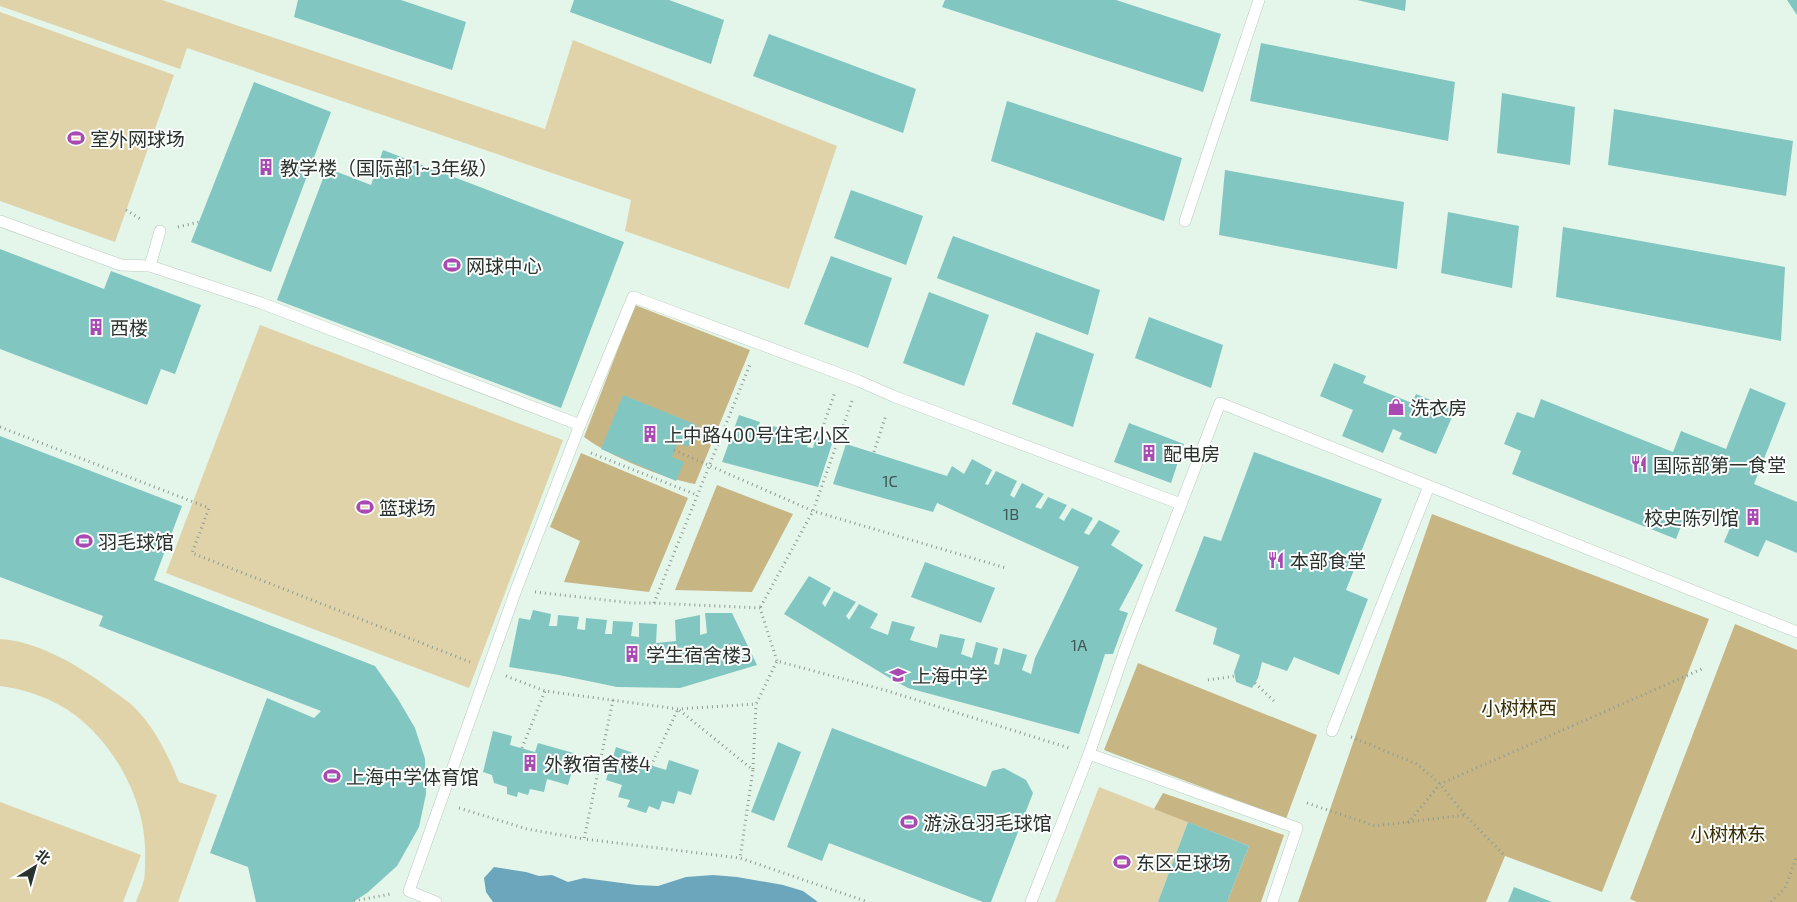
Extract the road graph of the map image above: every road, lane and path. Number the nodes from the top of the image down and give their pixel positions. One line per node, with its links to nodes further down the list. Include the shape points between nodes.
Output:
1 (1259, 0): 3 (lane)
2 (0, 221): 5 (lane, via 121,265)
3 (1185, 221)
4 (160, 231): 5 (lane)
5 (150, 266): 10 (lane, via 261,303)
6 (758, 345): 7 (lane); 10 (lane, via 697,317 633,297); 16 (path)
7 (842, 375): 8 (lane); 12 (path)
8 (859, 381): 9 (lane); 20 (path)
9 (893, 396): 15 (path); 19 (lane)
10 (580, 425): 13 (lane)
11 (0, 427): 28 (path, via 209,508 192,553)
12 (819, 438)
13 (572, 445): 18 (path); 22 (lane)
14 (674, 450): 16 (path)
15 (874, 452)
16 (709, 467): 18 (path); 20 (path)
17 (1429, 486): 19 (lane, via 1220,403); 25 (lane); 37 (lane)
18 (698, 495): 23 (path)
19 (1181, 504): 39 (lane)
20 (813, 511): 21 (path); 24 (path)
21 (1006, 568)
22 (516, 590): 23 (path); 28 (lane)
23 (654, 603): 24 (path)
24 (760, 608): 26 (path)
25 (1797, 632)
26 (777, 661): 35 (path); 39 (path, via 888,691)
27 (1704, 668): 42 (path)
28 (488, 669): 32 (path); 43 (lane)
29 (1235, 676): 30 (path)
30 (1208, 680)
31 (1255, 683): 34 (path)
32 (545, 691): 33 (path); 38 (path)
33 (613, 700): 36 (path); 47 (path)
34 (1276, 703)
35 (756, 704): 36 (path); 41 (path)
36 (678, 709): 40 (path); 41 (path)
37 (1332, 731): 42 (path, via 1416,764)
38 (522, 748)
39 (1089, 754): 55 (lane); 56 (lane, via 1297,828)
40 (651, 766)
41 (753, 770): 50 (path)
42 (1440, 784): 45 (path); 46 (path)
43 (441, 802): 47 (path, via 527,830); 51 (lane)
44 (1306, 803): 46 (path, via 1375,826)
45 (1465, 815): 46 (path); 48 (path)
46 (1408, 822)
47 (584, 839): 50 (path)
48 (1505, 856)
49 (1797, 856): 57 (path, via 1785,888)
50 (740, 858): 54 (path)
51 (408, 891): 52 (path); 53 (lane)
52 (354, 901)
53 (436, 902)
54 (868, 902)
55 (1031, 902)
56 (1272, 902)
57 (1771, 902)

